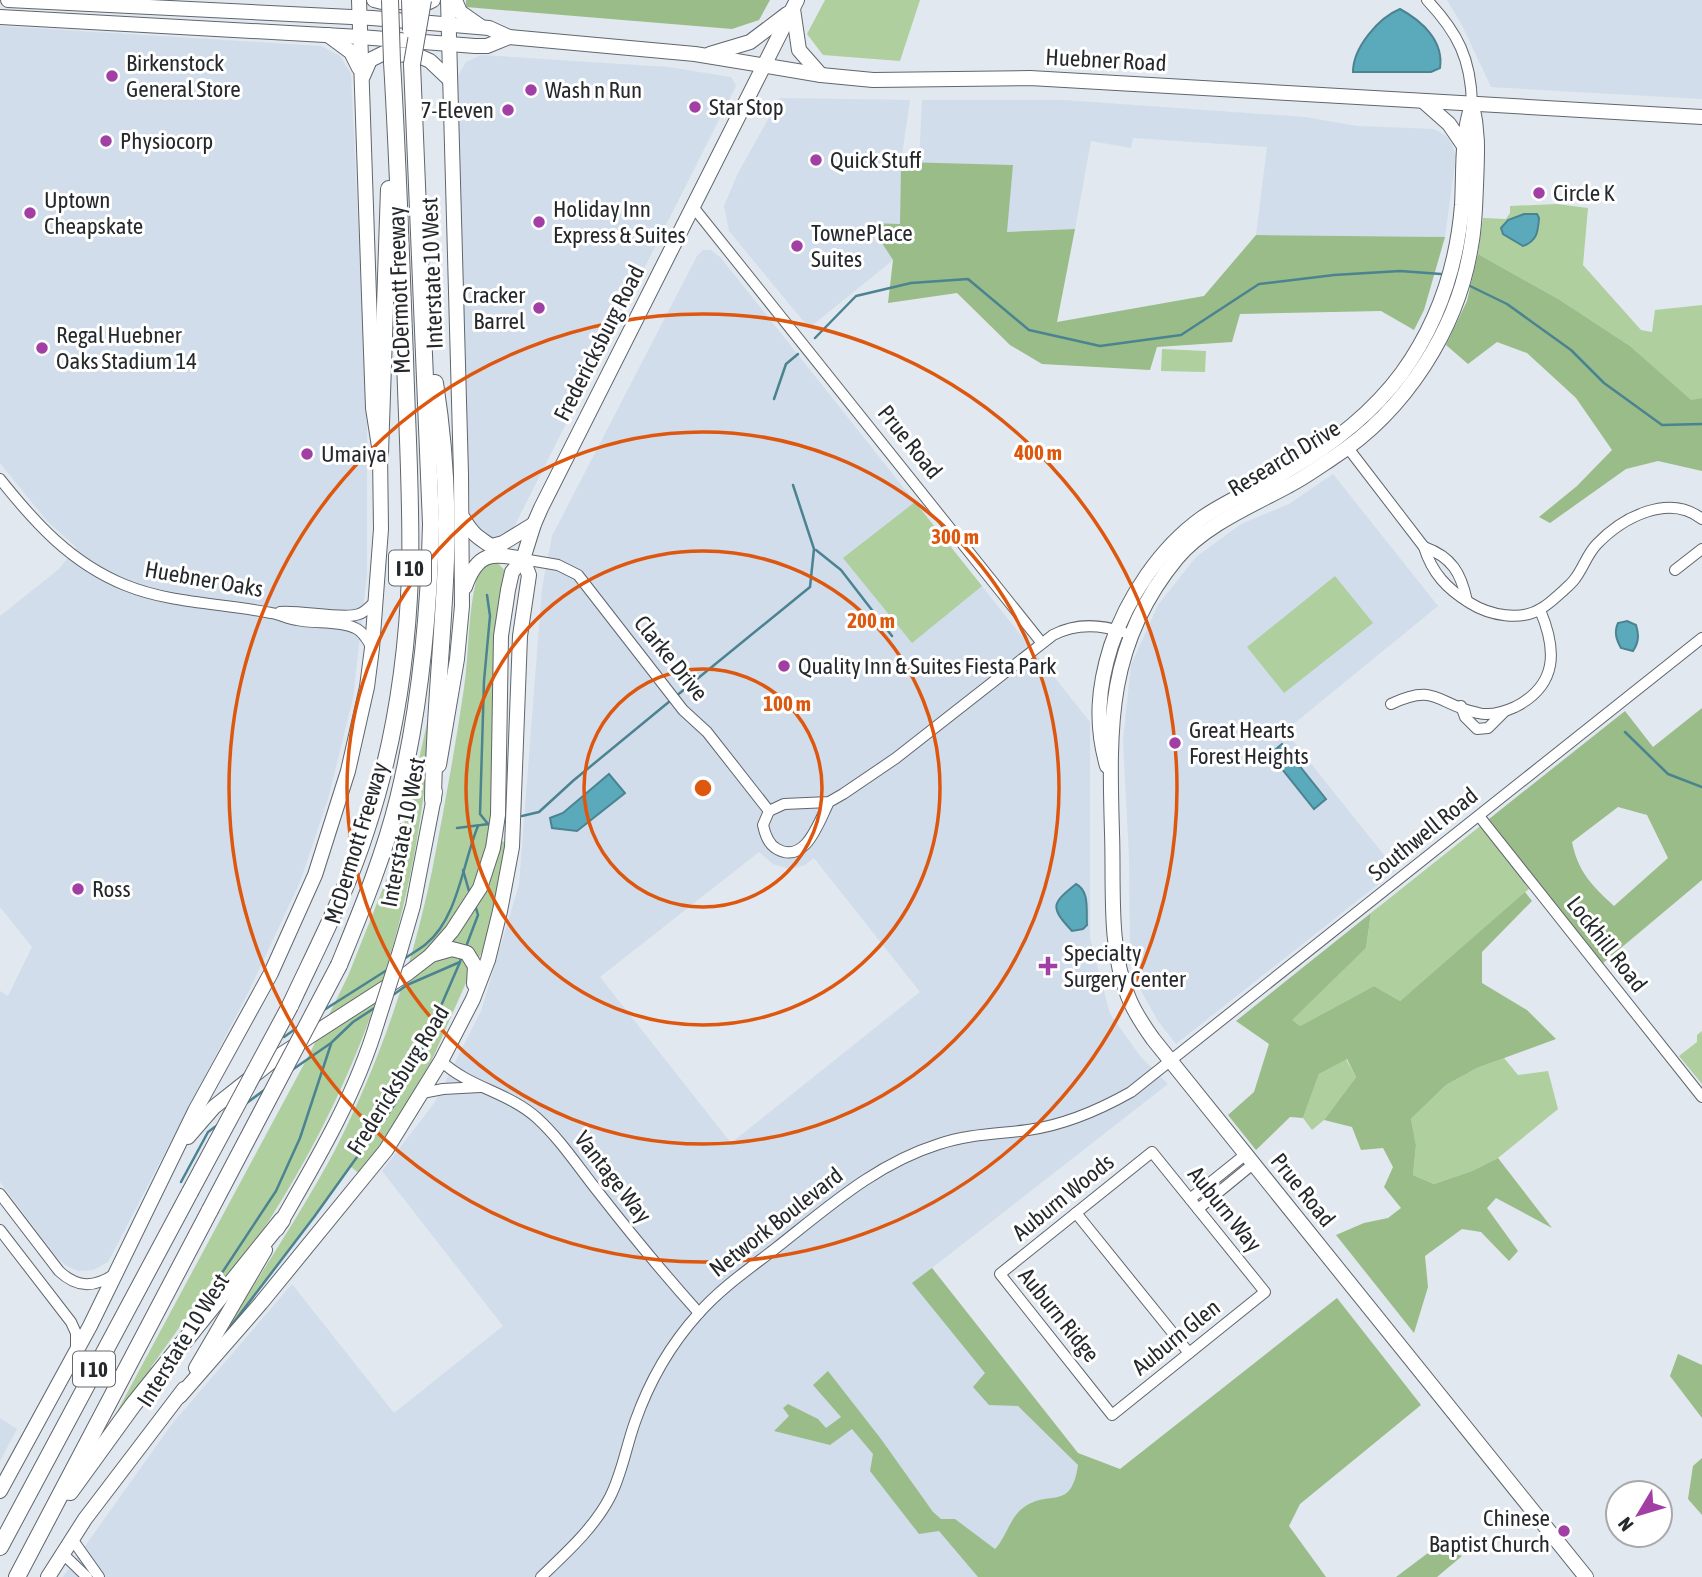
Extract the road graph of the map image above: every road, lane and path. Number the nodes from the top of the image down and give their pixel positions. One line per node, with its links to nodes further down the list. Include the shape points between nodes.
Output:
1 (9, 0): 13 (main road, Huebner Road)
2 (349, 0): 13 (main road)
3 (359, 0): 15 (main road)
4 (374, 0): 8 (main road)
5 (390, 0): 31 (highway, McDermott Freeway / I 10, bridge)
6 (410, 0): 24 (highway, McDermott Freeway / I 10, bridge)
7 (424, 0): 24 (highway, bridge)
8 (433, 0)
9 (448, 0): 16 (main road, Interstate 10 West)
10 (455, 0): 17 (main road, via 460,12)
11 (1427, 0): 30 (street, Research Drive, via 1464,53)
12 (795, 4): 23 (main road, via 750,42); 25 (main road, Fredericksburg Road); 26 (main road, via 799,50)
13 (327, 16): 15 (main road, Huebner Road)
14 (0, 17): 18 (main road, Huebner Road)
15 (359, 18): 16 (main road, Huebner Road); 19 (main road)
16 (449, 24): 17 (main road, Huebner Road); 21 (main road, Interstate 10 West)
17 (481, 27): 20 (main road, Huebner Road)
18 (327, 34): 19 (main road, Huebner Road); 27 (main road, via 351,52)
19 (360, 37): 21 (main road, Huebner Road); 27 (main road)
20 (509, 37): 22 (main road, Huebner Road); 23 (main road, Huebner Road)
21 (449, 44): 22 (main road, Huebner Road); 28 (main road, Interstate 10 West)
22 (475, 46): 28 (main road, via 457,61)
23 (705, 55): 25 (main road, Huebner Road)
24 (412, 64): 35 (highway, McDermott Freeway / I 10)
25 (763, 65): 26 (main road, Huebner Road); 34 (main road, Fredericksburg Road)
26 (821, 75): 29 (main road, Huebner Road, via 873,80 1030,78)
27 (363, 79): 28 (main road, via 370,60 384,53 419,56); 38 (main road, via 373,408)
28 (449, 79): 42 (main road, Interstate 10 West)
29 (1423, 101): 30 (main road, Huebner Road); 33 (main road, via 1449,124)
30 (1472, 104): 32 (main road, Huebner Road); 33 (main road, Research Drive, via 1464,127); 37 (main road, Research Drive, via 1478,130 1475,210 1471,247 1454,307 1413,381 1380,421)
31 (395, 110): 38 (highway); 98 (highway, McDermott Freeway / I 10, bridge, via 411,535 398,690 367,830 290,1006)
32 (1702, 117)
33 (1464, 146): 36 (main road, Research Drive, via 1458,244 1450,277 1423,340)
34 (694, 208): 44 (main road, Fredericksburg Road); 60 (street, Prue Road)
35 (423, 309): 65 (highway, via 440,416 445,492); 97 (highway, McDermott Freeway / I 10, bridge, via 430,591 420,692 398,800 339,965)
36 (1393, 384): 37 (main road, via 1352,433); 40 (main road, Research Drive, via 1370,411)
37 (1348, 448): 40 (main road, via 1334,449); 45 (street)
38 (380, 453): 54 (main road)
39 (0, 478): 57 (street, Huebner Oaks, via 51,538 121,583 167,598)
40 (1281, 482): 41 (main road, Research Drive); 48 (main road, Research Drive)
41 (1215, 511): 48 (main road, via 1184,543); 58 (main road, Research Drive, via 1160,558 1138,591)
42 (462, 517): 47 (main road, via 478,540); 53 (main road, Interstate 10 West)
43 (1702, 519): 56 (street, via 1683,508 1643,512 1596,545 1573,582)
44 (534, 524): 47 (main road); 49 (main road, Fredericksburg Road)
45 (1424, 547): 51 (street, via 1443,554); 52 (street, via 1429,565)
46 (1702, 549): 50 (street)
47 (497, 550): 49 (main road); 53 (main road, via 471,569)
48 (1180, 555): 58 (main road, Research Drive)
49 (523, 559): 67 (street, Clarke Drive, via 558,565 578,575); 69 (main road, Fredericksburg Road, via 512,572 501,636 498,814 493,848 480,888 453,931); 70 (main road, Fredericksburg Road, via 529,575 520,636 512,847 488,960)
50 (1675, 570)
51 (1458, 574): 52 (street); 55 (street)
52 (1445, 585): 55 (street)
53 (462, 597): 65 (main road, Interstate 10 West, via 457,659)
54 (377, 600): 57 (street, Huebner Oaks, via 348,617); 61 (main road)
55 (1468, 601): 56 (street, via 1484,612 1500,615)
56 (1540, 610): 64 (street, via 1551,647 1549,677 1528,700)
57 (273, 613): 61 (street, Huebner Oaks, via 357,628)
58 (1123, 632): 60 (street, via 1105,626 1076,626); 72 (main road, Prue Road, via 1114,697 1111,781 1116,941 1121,977 1134,1010)
59 (1702, 638): 68 (street, Southwell Road)
60 (1041, 642): 66 (street, via 895,758)
61 (372, 648): 76 (main road, via 348,771 314,875 271,973)
62 (1391, 704): 63 (street, via 1427,694)
63 (1461, 706): 64 (street, via 1479,713); 64 (street, via 1465,718 1477,729 1488,728)
64 (1504, 712)
65 (433, 800): 85 (main road, Interstate 10 West, bridge, via 414,906 370,1048 344,1110)
66 (829, 802): 67 (street, via 784,804); 67 (street, via 810,839 795,852 776,849 769,842 763,825)
67 (769, 811)
68 (1479, 816): 72 (street, Southwell Road); 75 (street, Lockhill Road)
69 (430, 956): 70 (main road, via 452,948 467,953 475,966); 76 (main road, Fredericksburg Road, via 276,1058 214,1107)
70 (472, 999): 71 (main road, Fredericksburg Road)
71 (441, 1061): 73 (street, Vantage Way); 74 (main road, Fredericksburg Road)
72 (1171, 1062): 78 (main road, Prue Road); 90 (street, Network Boulevard, via 1131,1092 1083,1116 1030,1130 941,1143 887,1166 848,1190)
73 (480, 1087): 74 (street, Vantage Way); 90 (street, Vantage Way, via 505,1095 548,1128)
74 (422, 1093): 93 (main road, Fredericksburg Road, via 359,1184)
75 (1702, 1097)
76 (178, 1148): 87 (main road)
77 (1153, 1152): 82 (street, Auburn Way); 84 (street, Auburn Woods)
78 (1250, 1159): 79 (street); 80 (street); 105 (main road, Prue Road)
79 (1214, 1180): 80 (street); 82 (street)
80 (1222, 1190): 83 (street)
81 (0, 1194): 87 (street, via 68,1280 86,1286)
82 (1190, 1199): 83 (street, Auburn Way)
83 (1198, 1209): 89 (street, Auburn Way)
84 (1076, 1213): 88 (street, Auburn Woods); 92 (street)
85 (282, 1220): 93 (main road, Interstate 10 West); 97 (highway, via 133,1405)
86 (0, 1230): 91 (street, via 71,1322)
87 (115, 1274): 91 (main road)
88 (1000, 1274): 94 (street, Auburn Ridge)
89 (1265, 1292): 92 (street, Auburn Glen)
90 (699, 1313): 104 (street, Network Boulevard, via 651,1383 610,1498 578,1540)
91 (76, 1350): 95 (main road)
92 (1189, 1353): 94 (street, Auburn Glen)
93 (180, 1396): 96 (main road, Interstate 10 West)
94 (1112, 1415)
95 (0, 1491)
96 (72, 1539): 99 (main road, Interstate 10 West); 103 (street)
97 (37, 1540): 100 (highway, McDermott Freeway / I 10)
98 (0, 1547)
99 (63, 1554): 101 (main road, Interstate 10 West); 102 (street)
100 (16, 1577)
101 (48, 1577)
102 (87, 1577)
103 (99, 1577)
104 (541, 1577)
105 (1586, 1577)

